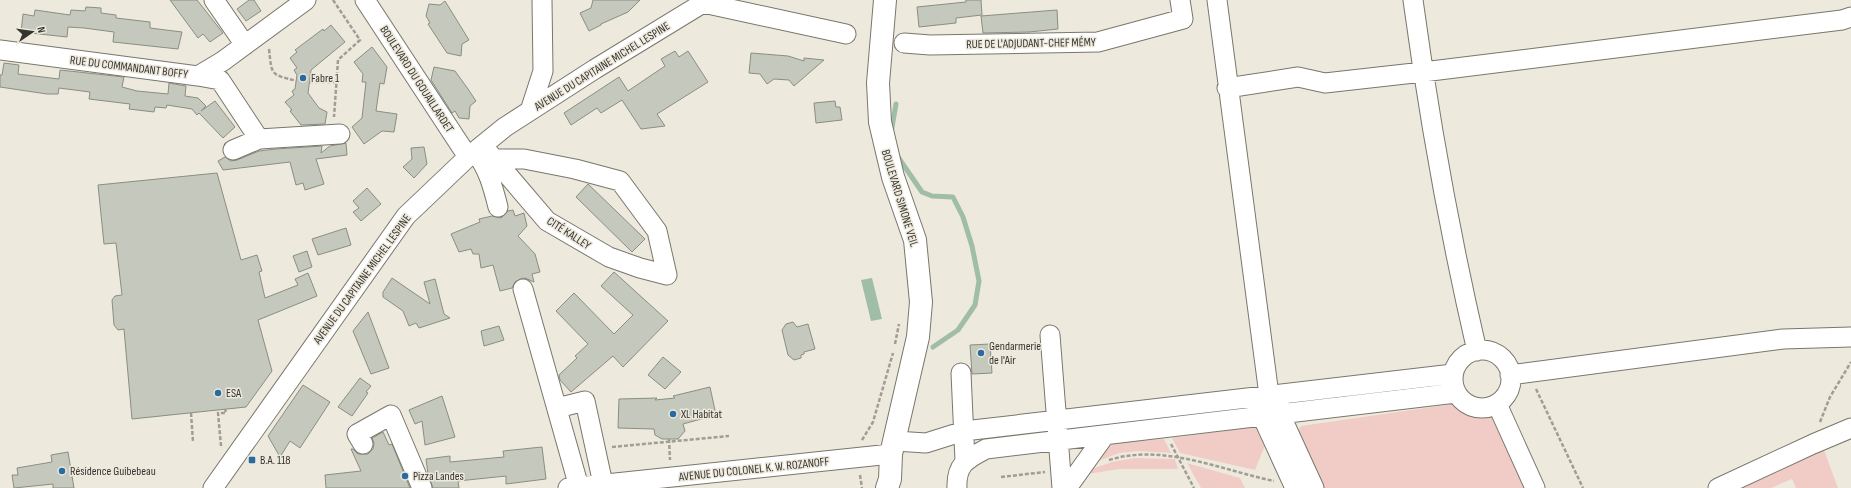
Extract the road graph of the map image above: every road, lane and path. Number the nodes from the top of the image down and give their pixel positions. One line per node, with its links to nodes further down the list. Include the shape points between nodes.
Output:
1 (214, 0): 15 (street)
2 (306, 0): 12 (street, RUE DU COMMANDANT BOFFY)
3 (334, 0): 21 (path, via 360,40 338,60)
4 (365, 0): 27 (street, BOULEVARD DU GOUAILLARDET)
5 (542, 0): 23 (street, via 543,71)
6 (885, 0): 57 (main road, BOULEVARD SIMONE VEIL, via 878,83 880,122 893,177 915,240 921,302 918,337)
7 (1180, 0): 14 (street, RUE DE L'ADJUDANT-CHEF MÉMY, via 1183,19 1098,42 930,45)
8 (1217, 0): 22 (street)
9 (1413, 0): 17 (street)
10 (705, 1): 13 (street); 23 (street, AVENUE DU CAPITAINE MICHEL LESPINE)
11 (1851, 16): 17 (street, via 1842,20)
12 (267, 28): 15 (street, RUE DU COMMANDANT BOFFY); 19 (path, via 271,71 276,76)
13 (846, 34)
14 (904, 43)
15 (245, 45): 18 (street, RUE DU COMMANDANT BOFFY)
16 (0, 50): 18 (street, RUE DU COMMANDANT BOFFY)
17 (1423, 72): 22 (street, via 1325,83 1298,77); 33 (street, via 1457,265)
18 (198, 76): 25 (street, via 220,80)
19 (297, 81)
20 (309, 82): 21 (path)
21 (337, 82): 24 (path)
22 (1227, 88): 39 (street)
23 (530, 111): 27 (street, AVENUE DU CAPITAINE MICHEL LESPINE, via 506,127)
24 (335, 135): 25 (street)
25 (259, 139): 26 (street)
26 (233, 150)
27 (480, 154): 27 (street, CITÉ KALLEY, via 547,221 609,257 667,274 657,231 620,181 524,159); 28 (street); 69 (street, AVENUE DU CAPITAINE MICHEL LESPINE, via 406,216)
28 (498, 207)
29 (523, 289): 41 (street, via 548,349)
30 (899, 322): 61 (path, via 895,348 874,422 861,441)
31 (1050, 335): 45 (street)
32 (1851, 337): 37 (street, via 1783,339)
33 (1477, 351): 36 (street, via 1462,358); 37 (street, via 1489,351 1498,355)
34 (1851, 362): 56 (path, via 1830,397)
35 (961, 373): 48 (street)
36 (1453, 374): 38 (street); 39 (street, AVENUE DU COLONEL K. W. ROZANOFF)
37 (1519, 374): 40 (street, via 1504,398); 77 (path)
38 (1456, 393): 40 (street, via 1470,406 1488,408); 44 (street)
39 (1269, 395): 44 (street); 45 (street, AVENUE DU COLONEL K. W. ROZANOFF)
40 (1497, 404): 76 (street)
41 (557, 408): 59 (street, via 585,401); 67 (street)
42 (225, 409): 58 (path, via 226,413 218,413)
43 (191, 413): 53 (path)
44 (1271, 415): 46 (street); 68 (street); 75 (street)
45 (1056, 420): 48 (street, AVENUE DU COLONEL K. W. ROZANOFF); 52 (street)
46 (1163, 428): 49 (street); 60 (path)
47 (1851, 428): 56 (street)
48 (964, 431): 57 (street, AVENUE DU COLONEL K. W. ROZANOFF, via 926,443); 62 (street)
49 (1105, 435): 52 (street); 64 (street)
50 (729, 436): 54 (path)
51 (669, 439): 54 (path)
52 (1058, 440): 62 (street, via 986,449); 66 (street)
53 (193, 442)
54 (669, 443): 59 (path); 63 (path)
55 (363, 444): 70 (street, via 357,434 391,415)
56 (1813, 444): 78 (street)
57 (893, 448): 61 (street, AVENUE DU COLONEL K. W. ROZANOFF); 71 (main road, BOULEVARD SIMONE VEIL)
58 (221, 449)
59 (595, 449): 67 (street)
60 (1178, 457): 64 (path, via 1136,455); 68 (path); 74 (path)
61 (860, 459): 67 (street, AVENUE DU COLONEL K. W. ROZANOFF)
62 (965, 461): 72 (street, via 957,477)
63 (670, 463)
64 (1082, 468): 73 (street)
65 (1001, 477): 66 (path)
66 (1062, 479)
67 (587, 486)
68 (1294, 487)
69 (213, 488)
70 (422, 488)
71 (887, 488)
72 (958, 488)
73 (1067, 488)
74 (1194, 488)
75 (1314, 488)
76 (1535, 488)
77 (1583, 488)
78 (1718, 488)

